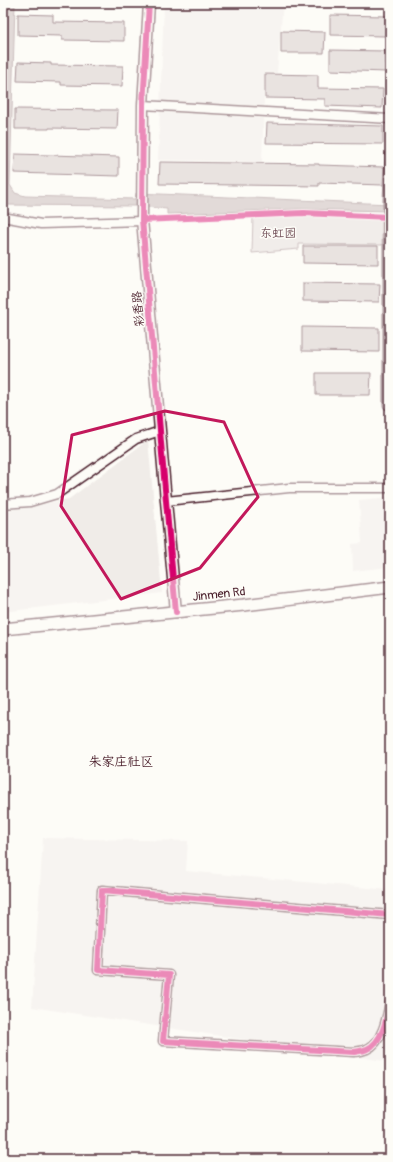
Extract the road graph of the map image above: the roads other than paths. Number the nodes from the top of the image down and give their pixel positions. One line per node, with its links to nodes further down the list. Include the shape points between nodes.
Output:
1 (149, 3): 2 (street, 彩香路)
2 (143, 105): 3 (street); 6 (street, 彩香路)
3 (390, 119)
4 (390, 155): 7 (street)
5 (3, 217): 6 (street, via 40,224)
6 (142, 220): 8 (street, 彩香路)
7 (388, 405)
8 (160, 431): 10 (street, 彩香路); 11 (street, via 136,439 57,494 30,502)
9 (390, 488): 10 (street, via 289,488)
10 (166, 501): 13 (street, 彩香路)
11 (3, 504)
12 (389, 587): 13 (main road, Jinmen Rd)
13 (176, 612): 14 (main road, Jinmen Rd)
14 (3, 629)
15 (390, 915): 16 (street, via 102,890 98,970 169,976 163,1041 354,1052 368,1049 379,1038 386,1023)
16 (390, 1002)

